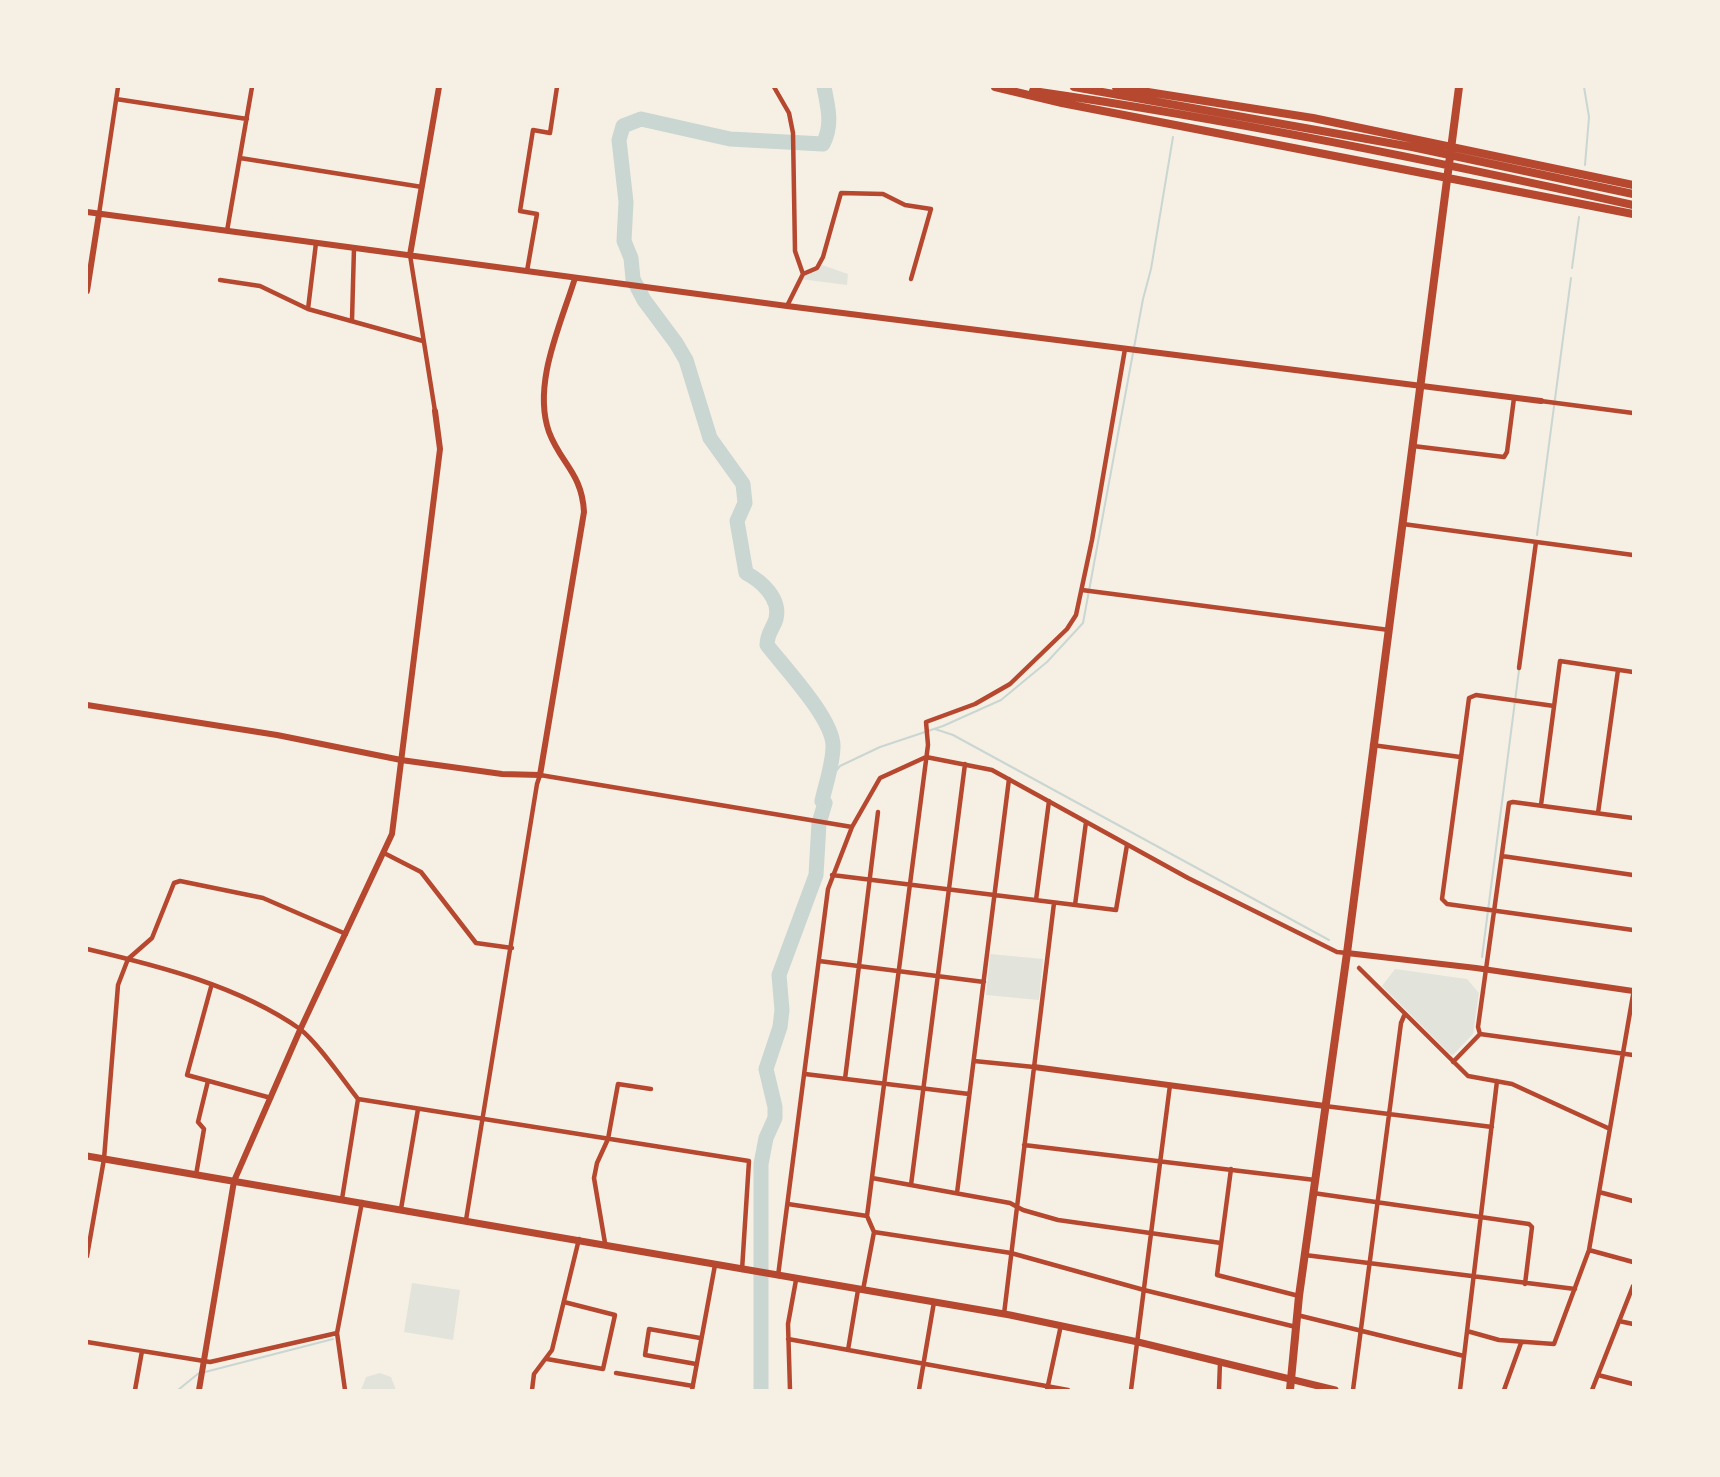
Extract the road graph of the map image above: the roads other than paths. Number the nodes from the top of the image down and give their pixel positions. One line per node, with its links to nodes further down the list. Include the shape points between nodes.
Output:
1 (118, 87): 11 (street)
2 (252, 87): 12 (street)
3 (439, 87): 17 (street)
4 (557, 87): 27 (street, via 550,133 533,130 520,212 537,214)
5 (774, 87): 28 (street, via 789,113 793,132 795,251)
6 (995, 87): 15 (highway)
7 (1001, 87): 19 (highway, via 1164,112 1485,172)
8 (1074, 87): 18 (highway, via 1412,147)
9 (1116, 87): 13 (highway, via 1313,118)
10 (1459, 87): 13 (highway)
11 (116, 99): 12 (street); 21 (street)
12 (247, 119): 14 (street)
13 (1451, 145): 15 (highway); 16 (highway)
14 (240, 159): 17 (street); 23 (street)
15 (1447, 176): 22 (highway); 38 (highway)
16 (1633, 185)
17 (422, 187): 26 (street)
18 (1633, 194)
19 (1633, 205)
20 (87, 212): 21 (street)
21 (99, 214): 23 (street); 32 (street)
22 (1633, 214)
23 (227, 231): 24 (street)
24 (316, 243): 25 (street); 34 (street)
25 (354, 248): 26 (street); 35 (street)
26 (410, 255): 27 (street); 36 (street)
27 (527, 271): 29 (street)
28 (803, 274): 30 (street, via 817,268 823,257 841,193 883,194 905,205 931,209); 33 (street)
29 (575, 278): 33 (street); 59 (street, via 544,393 549,432 579,481 584,512)
30 (911, 279)
31 (220, 280): 34 (street, via 260,286)
32 (87, 291)
33 (787, 306): 37 (street)
34 (308, 309): 35 (street)
35 (352, 320): 36 (street)
36 (423, 341): 41 (street)
37 (1128, 350): 38 (street); 47 (street)
38 (1420, 385): 39 (street); 43 (highway)
39 (1514, 398): 40 (street); 43 (street, via 1504,457)
40 (1541, 402): 42 (street)
41 (435, 411): 57 (street, via 440,449)
42 (1633, 413)
43 (1413, 446): 44 (highway)
44 (1402, 524): 45 (street); 48 (highway)
45 (1536, 542): 46 (street); 49 (street)
46 (1633, 555)
47 (1082, 590): 48 (street); 55 (street, via 1076,615 1067,629 1010,684 975,704 926,722)
48 (1389, 630): 54 (highway)
49 (1519, 668)
50 (1618, 670): 51 (street); 53 (street, via 1560,661); 64 (street)
51 (1633, 672)
52 (87, 705): 57 (street, via 277,735)
53 (1554, 706): 56 (street, via 1472,696); 62 (street)
54 (1372, 745): 56 (street); 85 (highway)
55 (926, 757): 58 (street); 67 (street, via 880,778); 74 (street)
56 (1460, 757): 80 (street, via 1442,899 1448,904)
57 (401, 760): 59 (street, via 512,775); 69 (street, via 393,826)
58 (965, 764): 60 (street, via 992,770); 75 (street)
59 (540, 775): 67 (street); 83 (street)
60 (1009, 779): 61 (street); 76 (street)
61 (1049, 801): 66 (street); 77 (street)
62 (1541, 805): 64 (street); 70 (street, via 1509,803)
63 (878, 812): 73 (street)
64 (1598, 813): 65 (street)
65 (1633, 818)
66 (1086, 822): 68 (street); 79 (street)
67 (852, 827): 71 (street)
68 (1127, 845): 79 (street, via 1116,910); 85 (street, via 1327,947)
69 (384, 853): 82 (street); 83 (street, via 421,872 476,943)
70 (1502, 856): 72 (street); 80 (street)
71 (832, 874): 73 (street); 87 (street)
72 (1633, 875)
73 (870, 879): 74 (street); 88 (street)
74 (909, 884): 75 (street); 91 (street)
75 (950, 890): 76 (street); 92 (street)
76 (994, 895): 77 (street); 93 (street)
77 (1036, 900): 78 (street)
78 (1054, 903): 79 (street); 103 (street)
79 (1075, 905)
80 (1494, 911): 81 (street); 90 (street)
81 (1633, 930)
82 (346, 934): 86 (street, via 263,898 177,881 152,938); 97 (street)
83 (512, 948): 118 (street)
84 (87, 949): 86 (street)
85 (1347, 953): 90 (street); 115 (highway)
86 (128, 959): 94 (street); 124 (street, via 118,985)
87 (819, 961): 88 (street); 104 (street)
88 (859, 966): 91 (street); 105 (street)
89 (1359, 968): 96 (street)
90 (1487, 970): 95 (street); 98 (street)
91 (898, 971): 92 (street); 108 (street)
92 (939, 976): 93 (street); 111 (street)
93 (984, 982): 101 (street)
94 (211, 987): 97 (street, via 245,999); 106 (street, via 187,1075)
95 (1633, 993): 99 (street)
96 (1404, 1016): 102 (street); 117 (street)
97 (300, 1030): 113 (street); 114 (street)
98 (1480, 1034): 99 (street); 102 (street)
99 (1623, 1053): 100 (street); 120 (street)
100 (1633, 1055)
101 (974, 1061): 103 (street); 112 (street)
102 (1453, 1062): 107 (street, via 1473,1079)
103 (1034, 1067): 109 (street); 122 (street)
104 (805, 1074): 105 (street); 139 (street)
105 (845, 1079): 108 (street)
106 (208, 1081): 113 (street); 127 (street, via 198,1122 204,1128)
107 (1497, 1081): 119 (street); 120 (street, via 1512,1084)
108 (884, 1084): 111 (street); 128 (street)
109 (1170, 1085): 115 (street); 125 (street)
110 (651, 1089): 121 (street, via 618,1084)
111 (925, 1089): 112 (street); 131 (street)
112 (969, 1094): 134 (street)
113 (271, 1098): 130 (street)
114 (358, 1099): 116 (street); 135 (street)
115 (1325, 1106): 117 (street); 129 (highway)
116 (418, 1109): 118 (street); 141 (street)
117 (1389, 1115): 119 (street); 136 (street)
118 (483, 1119): 121 (street); 144 (street)
119 (1492, 1127): 143 (street)
120 (1610, 1129): 133 (street)
121 (608, 1139): 148 (street, via 594,1178); 157 (street, via 749,1161)
122 (1024, 1145): 125 (street); 140 (street)
123 (87, 1156): 124 (main road)
124 (104, 1159): 127 (main road); 153 (street)
125 (1161, 1161): 126 (street); 146 (street)
126 (1231, 1169): 129 (street); 149 (street)
127 (196, 1175): 130 (main road)
128 (872, 1178): 131 (street); 142 (street)
129 (1315, 1180): 132 (highway)
130 (234, 1181): 135 (main road); 187 (street)
131 (911, 1185): 134 (street)
132 (1314, 1192): 136 (street); 152 (highway)
133 (1599, 1192): 137 (street); 150 (street)
134 (957, 1193): 140 (street)
135 (342, 1199): 138 (main road)
136 (1377, 1201): 143 (street); 154 (street)
137 (1633, 1201)
138 (362, 1202): 141 (main road); 177 (street)
139 (788, 1204): 142 (street); 158 (street)
140 (1017, 1206): 146 (street, via 1058,1220); 151 (street)
141 (401, 1209): 144 (main road)
142 (867, 1216): 145 (street)
143 (1482, 1216): 159 (street); 161 (street, via 1532,1227)
144 (466, 1220): 147 (main road)
145 (874, 1232): 151 (street); 164 (street)
146 (1152, 1233): 149 (street); 165 (street)
147 (579, 1239): 148 (main road); 167 (street)
148 (605, 1243): 156 (main road)
149 (1221, 1243): 166 (street, via 1217,1275)
150 (1589, 1250): 155 (street); 163 (street)
151 (1011, 1253): 165 (street); 169 (street)
152 (1305, 1255): 154 (street); 166 (highway)
153 (87, 1256)
154 (1370, 1262): 159 (street); 176 (street)
155 (1633, 1262)
156 (715, 1265): 157 (main road); 178 (street)
157 (743, 1270): 158 (main road)
158 (777, 1276): 160 (main road)
159 (1474, 1276): 161 (street); 175 (street)
160 (796, 1280): 164 (main road); 179 (street)
161 (1525, 1284): 163 (street)
162 (1633, 1286): 171 (street)
163 (1575, 1289): 182 (street, via 1554,1344)
164 (861, 1290): 168 (main road); 183 (street)
165 (1144, 1290): 174 (street); 181 (street)
166 (1299, 1296): 170 (highway)
167 (564, 1302): 186 (street); 186 (street, via 615,1315 603,1369)
168 (934, 1302): 169 (main road); 188 (street)
169 (1005, 1314): 172 (main road)
170 (1297, 1315): 174 (highway); 176 (street)
171 (1619, 1321): 173 (street); 192 (street)
172 (1061, 1324): 181 (main road); 196 (street)
173 (1633, 1324)
174 (1296, 1327): 193 (highway)
175 (1467, 1330): 182 (street); 185 (street)
176 (1360, 1332): 185 (street); 208 (street)
177 (337, 1333): 187 (street); 199 (street)
178 (700, 1338): 190 (street); 190 (street, via 649,1329 645,1355)
179 (788, 1339): 183 (street); 201 (street)
180 (87, 1342): 184 (street)
181 (1138, 1342): 189 (main road); 204 (street)
182 (1521, 1343): 210 (street)
183 (848, 1350): 188 (street)
184 (142, 1351): 187 (street); 197 (street)
185 (1464, 1356): 209 (street)
186 (547, 1359): 200 (street, via 534,1374)
187 (204, 1361): 198 (street)
188 (924, 1362): 196 (street); 202 (street)
189 (1220, 1362): 193 (main road); 205 (street)
190 (696, 1364): 195 (street)
191 (616, 1373): 195 (street)
192 (1598, 1375): 194 (street); 211 (street)
193 (1290, 1379): 206 (highway); 207 (main road)
194 (1633, 1384)
195 (692, 1388)
196 (1048, 1388): 203 (street)
197 (135, 1390)
198 (199, 1390)
199 (345, 1390)
200 (532, 1390)
201 (790, 1390)
202 (919, 1390)
203 (1068, 1390)
204 (1131, 1390)
205 (1219, 1390)
206 (1290, 1390)
207 (1335, 1390)
208 (1353, 1390)
209 (1460, 1390)
210 (1504, 1390)
211 (1592, 1390)

